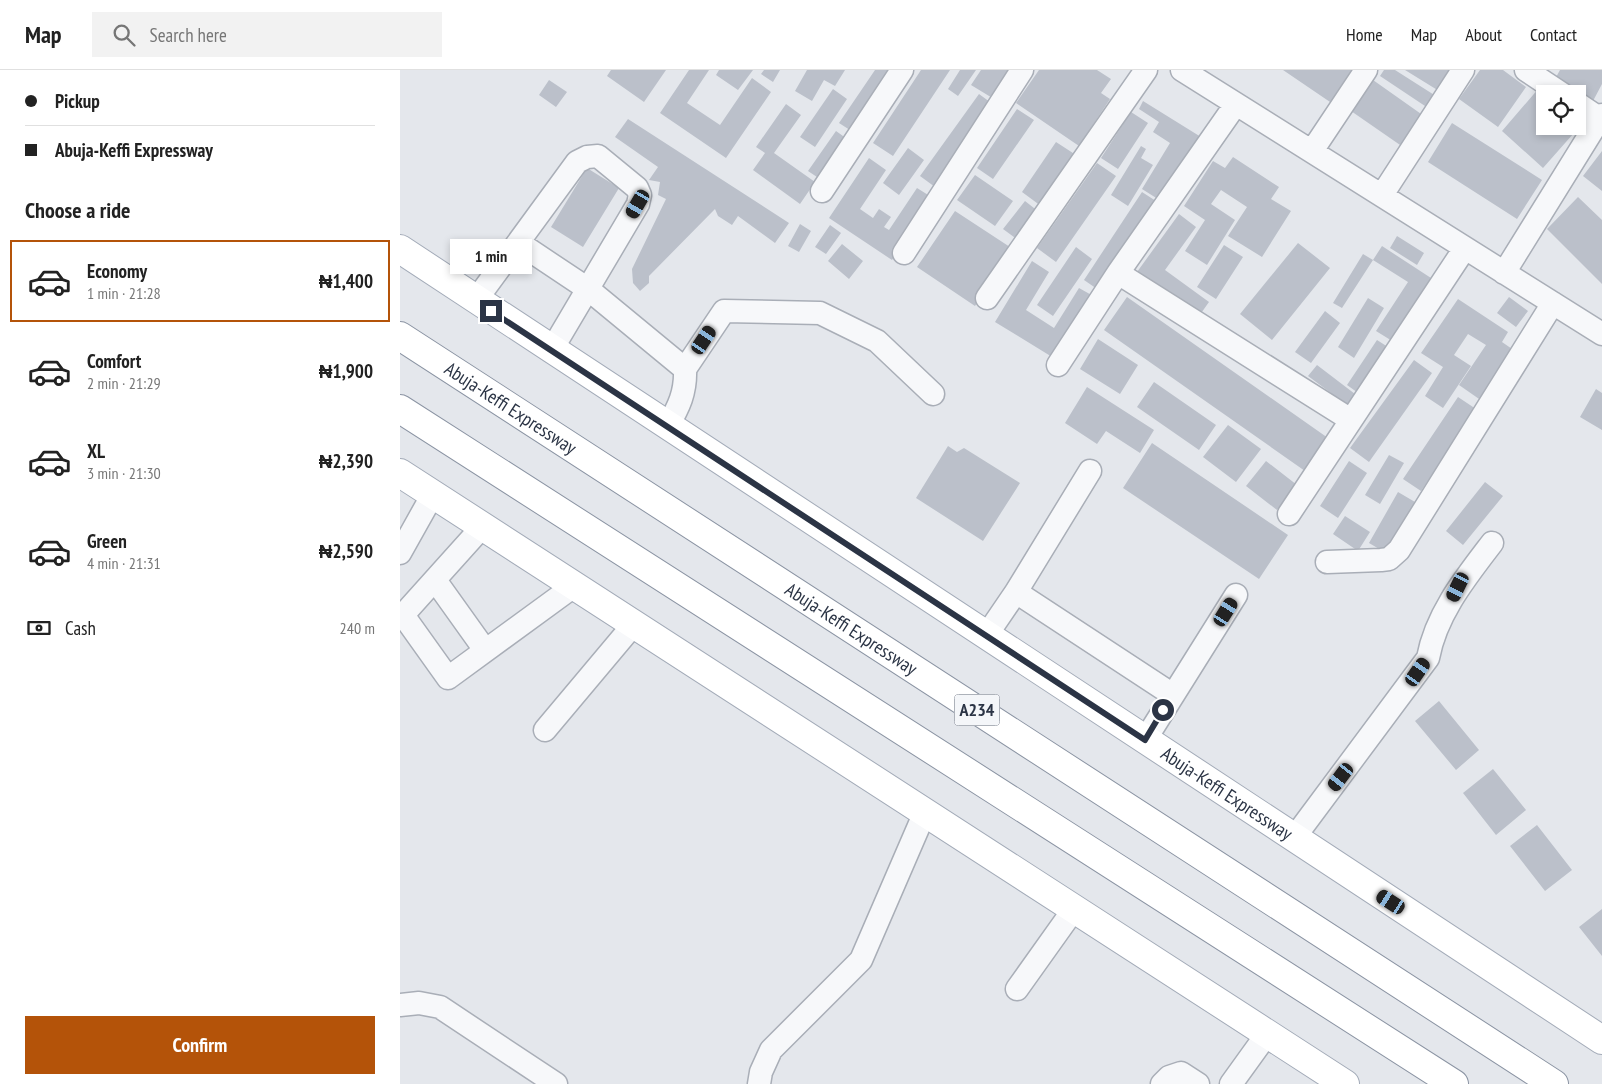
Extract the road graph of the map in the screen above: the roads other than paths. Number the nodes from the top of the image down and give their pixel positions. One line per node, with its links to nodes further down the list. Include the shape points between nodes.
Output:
1 (902, 70): 13 (street)
2 (1022, 70): 18 (street)
3 (1146, 70): 22 (street)
4 (1366, 70): 12 (street)
5 (1463, 70): 14 (street)
6 (1526, 70): 8 (street)
7 (1196, 74): 9 (street)
8 (1548, 85)
9 (1236, 104): 12 (street); 20 (street)
10 (1586, 109): 11 (street)
11 (1601, 118): 19 (street)
12 (1312, 151): 14 (street)
13 (822, 191)
14 (1382, 196): 16 (street)
15 (519, 243): 21 (street); 21 (street, via 577,162 598,156 638,188 640,195 638,204); 23 (street)
16 (1465, 248): 19 (street); 32 (street)
17 (400, 249): 23 (main road, Abuja-Keffi Expressway)
18 (904, 253)
19 (1504, 273): 24 (street)
20 (1118, 274): 28 (street); 32 (street)
21 (588, 289): 27 (street); 29 (street)
22 (987, 298)
23 (476, 300): 27 (main road, Abuja-Keffi Expressway)
24 (1552, 303): 25 (street); 41 (street, via 1400,550 1390,559)
25 (1602, 334)
26 (400, 336): 66 (main road, Abuja-Keffi Expressway / A234)
27 (551, 351): 33 (main road, Abuja-Keffi Expressway)
28 (1058, 366)
29 (685, 369): 30 (street, via 724,311 820,313 877,341); 33 (street, via 686,387 680,406)
30 (933, 394)
31 (400, 409): 65 (main road)
32 (1350, 420): 37 (street)
33 (667, 427): 47 (main road, Abuja-Keffi Expressway)
34 (1090, 471): 44 (street)
35 (400, 473): 36 (main road)
36 (433, 494): 38 (main road); 40 (street)
37 (1289, 514)
38 (483, 526): 42 (street); 43 (main road)
39 (1492, 544): 53 (street, via 1458,587 1434,636 1428,658)
40 (400, 553)
41 (1327, 562)
42 (435, 580): 48 (street); 48 (street, via 403,615 448,678)
43 (574, 586): 46 (main road); 48 (street)
44 (1016, 592): 47 (street); 49 (street)
45 (1236, 595): 49 (street)
46 (634, 624): 50 (street); 52 (main road)
47 (986, 636): 51 (main road, Abuja-Keffi Expressway)
48 (486, 650)
49 (1172, 695): 51 (street)
50 (545, 730)
51 (1145, 740): 53 (main road, Abuja-Keffi Expressway)
52 (925, 812): 54 (main road); 60 (street, via 861,960 771,1050)
53 (1294, 838): 58 (main road, Abuja-Keffi Expressway)
54 (1074, 909): 55 (street); 57 (main road)
55 (1017, 989)
56 (400, 1005): 59 (street, via 419,1003 440,1007)
57 (1267, 1034): 63 (street); 64 (main road)
58 (1602, 1040)
59 (556, 1084)
60 (759, 1084)
61 (1162, 1084): 62 (street, via 1169,1077 1182,1073)
62 (1198, 1084)
63 (1231, 1084)
64 (1344, 1084)
65 (1454, 1084)
66 (1554, 1084)

